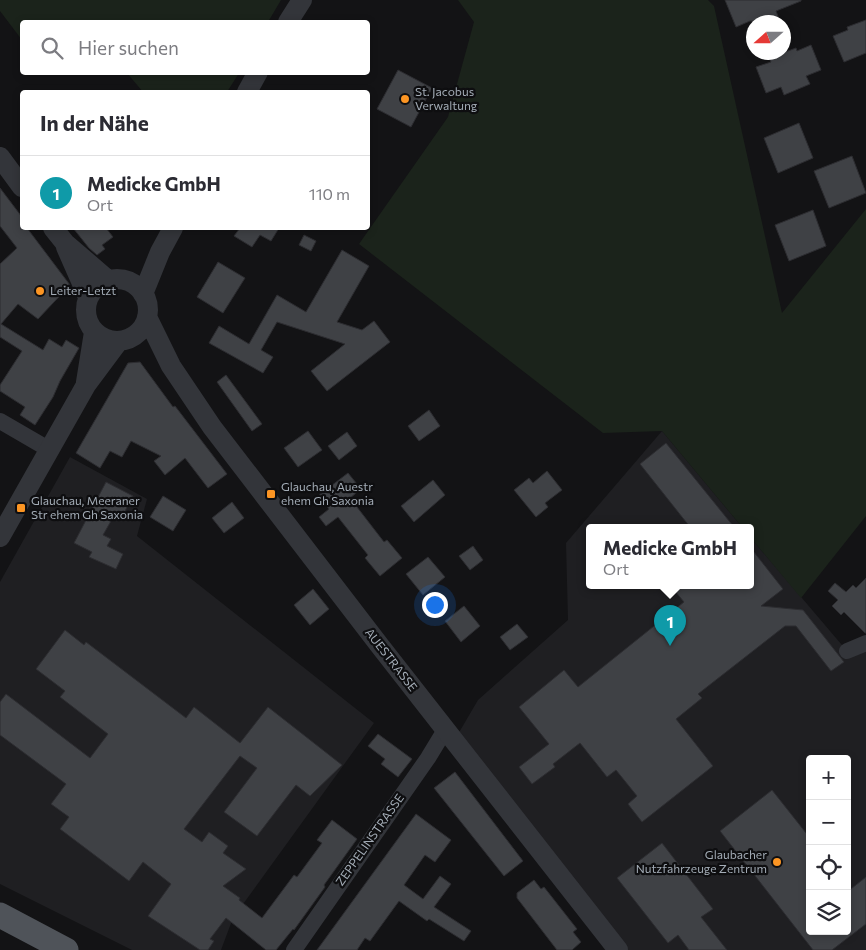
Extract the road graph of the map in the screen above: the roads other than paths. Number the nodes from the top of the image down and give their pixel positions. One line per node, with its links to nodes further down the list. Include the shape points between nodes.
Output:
1 (302, 0): 2 (street)
2 (289, 20)
3 (256, 75): 4 (street)
4 (248, 90)
5 (0, 157): 6 (street)
6 (20, 184)
7 (172, 230): 9 (street)
8 (59, 235): 10 (street); 12 (street)
9 (160, 252): 10 (street); 11 (street)
10 (114, 280): 11 (street, via 130,282); 12 (street, via 100,284)
11 (144, 294): 13 (street)
12 (88, 297): 14 (street, via 86,314)
13 (147, 318): 15 (street, via 144,326); 16 (street, AUESTRASSE)
14 (94, 332): 15 (street, via 109,341); 17 (street)
15 (125, 340): 16 (street, AUESTRASSE); 17 (street)
16 (171, 366): 23 (street, AUESTRASSE, via 212,427)
17 (86, 385): 19 (street)
18 (0, 420): 19 (street)
19 (50, 450): 20 (street)
20 (0, 537)
21 (866, 643): 22 (street)
22 (847, 651)
23 (445, 730): 26 (street, ZEPPELINSTRASSE); 27 (street, AUESTRASSE)
24 (0, 915): 25 (main road)
25 (66, 950)
26 (294, 950)
27 (618, 950)

